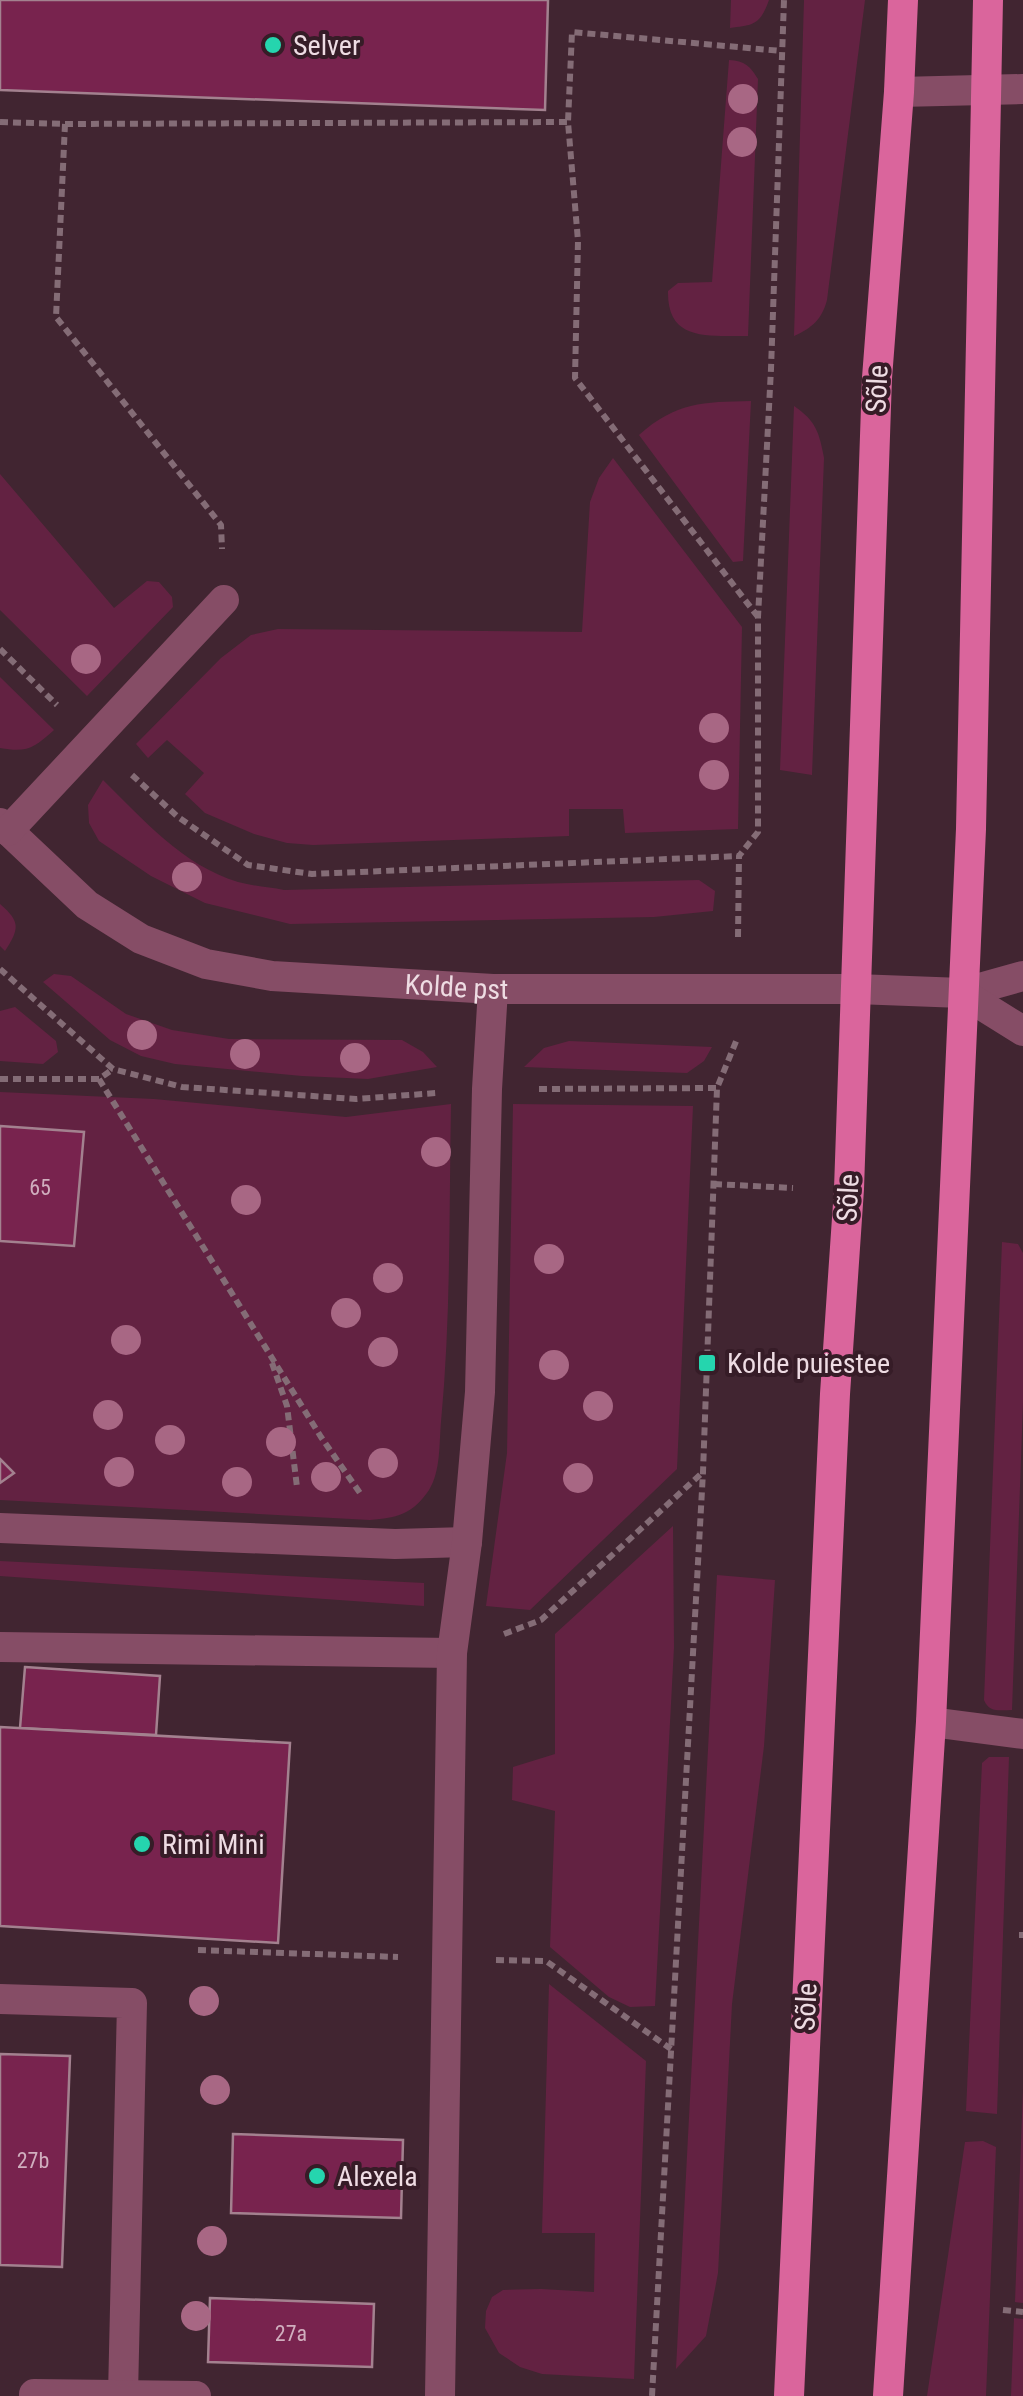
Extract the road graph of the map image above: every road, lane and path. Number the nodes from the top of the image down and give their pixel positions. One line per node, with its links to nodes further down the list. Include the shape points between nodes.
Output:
1 (784, 0): 4 (path)
2 (903, 0): 7 (main road, Sõle)
3 (988, 0): 6 (main road)
4 (781, 51): 9 (path, via 572,32); 12 (path)
5 (1023, 89): 6 (street)
6 (984, 90): 7 (street); 23 (main road, via 980,460)
7 (899, 92): 22 (main road, Sõle, via 877,378)
8 (0, 122): 10 (path)
9 (568, 122): 10 (path); 12 (path, via 578,241 575,378)
10 (65, 124): 11 (path, via 56,317 222,526)
11 (224, 600): 16 (street)
12 (758, 617): 17 (path, via 758,832)
13 (0, 648): 14 (path)
14 (67, 715)
15 (129, 772): 17 (path, via 178,817 248,865 264,868 312,874)
16 (4, 827): 21 (street, Kolde pst, via 86,904 141,939 206,964 272,976)
17 (739, 856): 18 (path)
18 (738, 907)
19 (0, 969): 26 (path)
20 (1023, 976): 23 (street, Kolde pst)
21 (492, 989): 22 (street, Kolde pst); 30 (street)
22 (856, 989): 23 (street, Kolde pst); 49 (main road, Sõle)
23 (962, 993): 24 (street, Kolde pst); 39 (main road)
24 (1023, 1031)
25 (737, 1040): 29 (path)
26 (113, 1069): 28 (path); 30 (path, via 182,1087 356,1099)
27 (0, 1078): 28 (path)
28 (99, 1079): 36 (path)
29 (718, 1088): 30 (path); 31 (path)
30 (487, 1089): 35 (street, via 480,1392)
31 (714, 1184): 32 (path); 33 (path)
32 (793, 1188)
33 (703, 1472): 38 (path, via 541,1620); 48 (path)
34 (0, 1528): 36 (street)
35 (467, 1542): 36 (street); 38 (street)
36 (395, 1544)
37 (0, 1647): 38 (street)
38 (452, 1653): 47 (street)
39 (931, 1722): 40 (street); 50 (main road)
40 (1023, 1734)
41 (0, 2000): 44 (street, via 132,2003)
42 (1003, 2310): 43 (path)
43 (1023, 2312)
44 (123, 2394): 45 (street); 46 (street)
45 (34, 2396)
46 (196, 2396)
47 (440, 2396)
48 (652, 2396)
49 (789, 2396)
50 (888, 2396)

